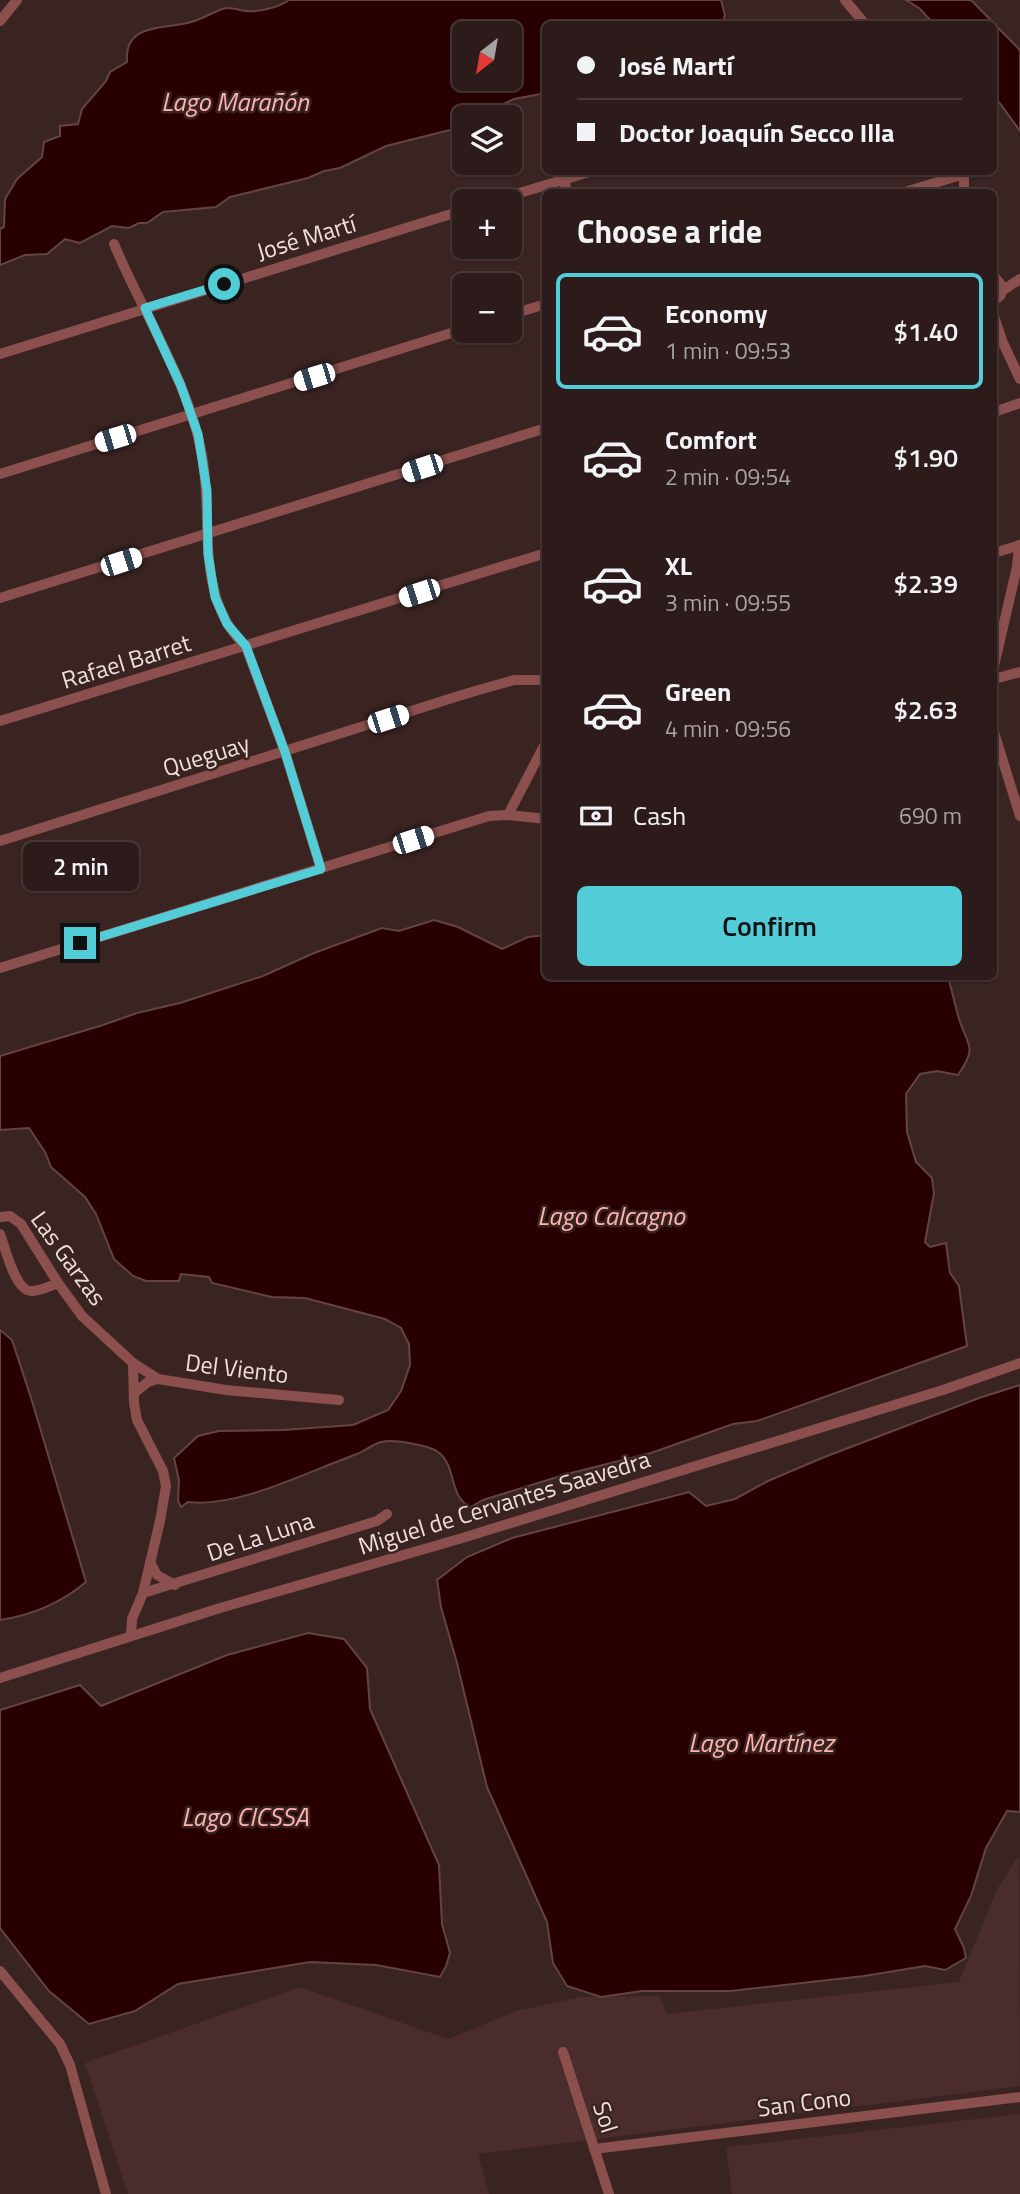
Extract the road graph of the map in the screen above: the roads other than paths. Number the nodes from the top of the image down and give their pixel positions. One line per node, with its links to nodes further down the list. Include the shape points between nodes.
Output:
1 (17, 0): 3 (street)
2 (846, 1): 4 (street)
3 (0, 21)
4 (863, 21)
5 (580, 175): 7 (street)
6 (958, 175): 9 (street)
7 (564, 180): 8 (street); 10 (street)
8 (566, 189)
9 (914, 189)
10 (522, 192)
11 (452, 214): 17 (street, José Martí)
12 (114, 244): 17 (street)
13 (997, 278): 14 (street)
14 (1018, 280): 15 (street)
15 (999, 295)
16 (542, 305): 18 (street)
17 (145, 308): 21 (street, José Martí); 25 (street)
18 (522, 311)
19 (997, 326): 22 (street)
20 (452, 334): 25 (street)
21 (0, 354)
22 (1020, 380)
23 (1020, 403): 24 (street)
24 (997, 411)
25 (191, 416): 27 (street); 28 (street, via 205,473)
26 (542, 429): 28 (street)
27 (0, 474)
28 (207, 533): 32 (street); 33 (street, via 215,597 227,624)
29 (1020, 545): 30 (street); 34 (street)
30 (997, 552)
31 (542, 554): 33 (street, Rafael Barret)
32 (0, 598)
33 (246, 646): 38 (street, Rafael Barret); 41 (street)
34 (997, 653)
35 (1020, 672): 36 (street)
36 (997, 678)
37 (542, 680): 41 (street, Queguay, via 514,680)
38 (0, 721)
39 (997, 742): 43 (street)
40 (542, 751): 42 (street)
41 (285, 752): 45 (street, Queguay); 46 (street)
42 (508, 815): 44 (street); 46 (street, via 489,816)
43 (1020, 816)
44 (542, 818)
45 (0, 841)
46 (321, 869): 47 (street)
47 (0, 968)
48 (0, 1217): 50 (street, Las Garzas, via 10,1216 21,1223)
49 (0, 1234): 50 (street, via 18,1284 25,1290 33,1292)
50 (58, 1283): 51 (street, Las Garzas, via 82,1316)
51 (134, 1363): 53 (street, Las Garzas); 54 (street)
52 (1020, 1363): 60 (street, Miguel de Cervantes Saavedra, via 459,1539)
53 (158, 1379): 54 (street, Del Viento); 55 (street, Del Viento)
54 (134, 1393): 57 (street, via 137,1419 166,1486)
55 (339, 1400)
56 (387, 1514): 58 (street, De La Luna)
57 (149, 1562): 58 (street, via 157,1575); 59 (street)
58 (175, 1585): 59 (street, De La Luna)
59 (143, 1593): 60 (street)
60 (131, 1635): 61 (street, Miguel de Cervantes Saavedra)
61 (0, 1678)
62 (0, 1971): 66 (street, via 60,2044 70,2065)
63 (563, 2052): 65 (street, Sol)
64 (1020, 2097): 65 (street, San Cono)
65 (594, 2149): 67 (street, Sol)
66 (106, 2194)
67 (609, 2194)

